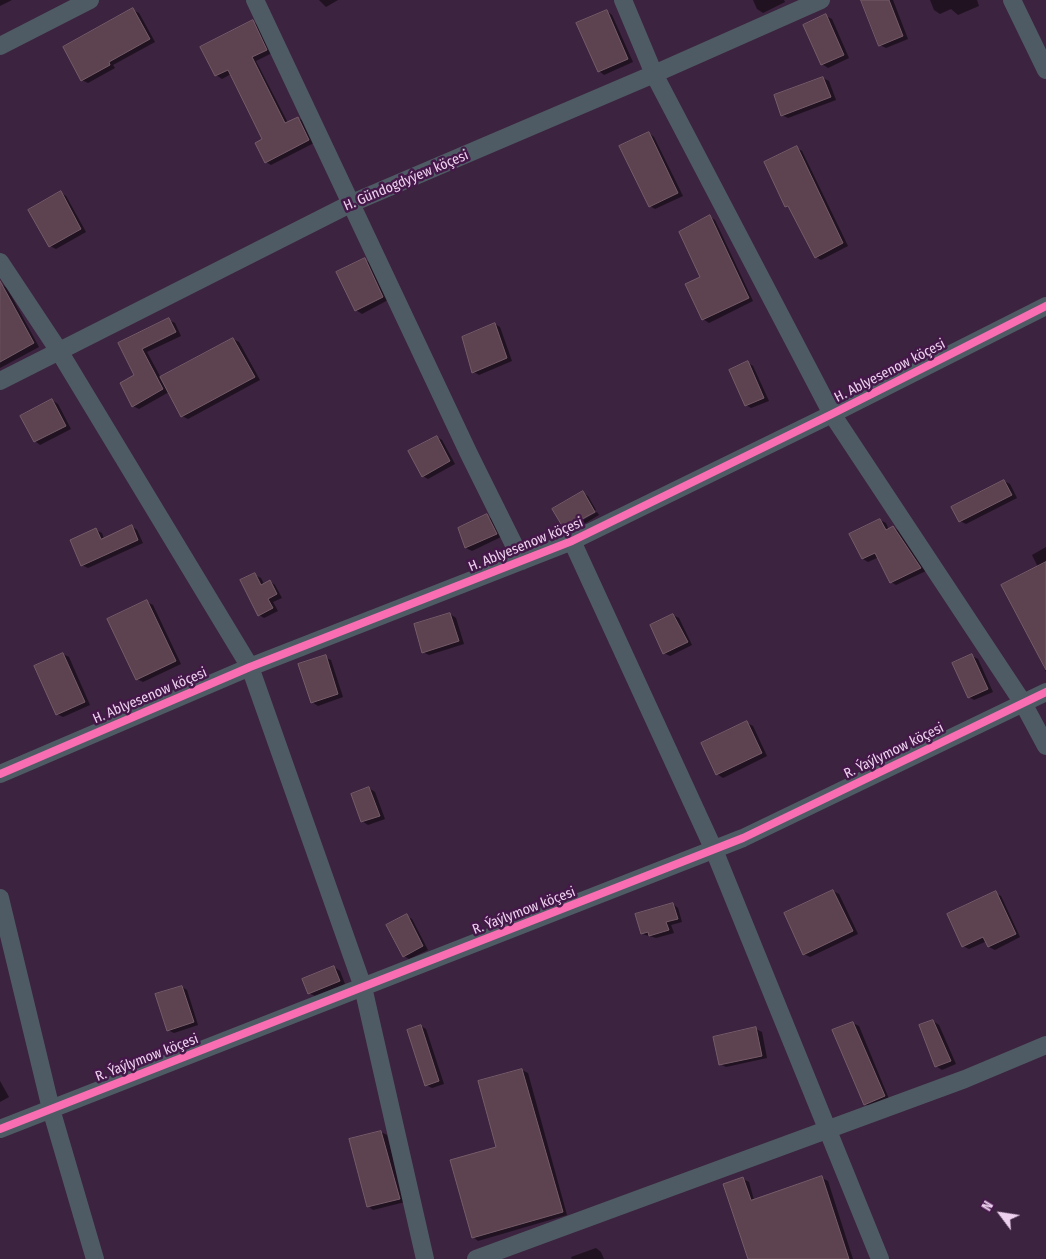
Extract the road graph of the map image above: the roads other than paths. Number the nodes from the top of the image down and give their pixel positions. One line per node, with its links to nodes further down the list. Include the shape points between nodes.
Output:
1 (90, 0): 6 (street)
2 (254, 0): 9 (street)
3 (623, 0): 8 (street)
4 (821, 0): 8 (street, H. Gündogdyýew köçesi)
5 (1012, 0): 7 (street)
6 (0, 46)
7 (1046, 70)
8 (654, 74): 9 (street, H. Gündogdyýew köçesi); 14 (street)
9 (352, 203): 12 (street, H. Gündogdyýew köçesi); 16 (street)
10 (0, 262): 12 (street)
11 (1046, 306): 14 (street, H. Ablyesenow köçesi)
12 (59, 351): 13 (street, H. Gündogdyýew köçesi); 17 (street)
13 (0, 381)
14 (832, 414): 15 (street, H. Ablyesenow köçesi); 19 (street)
15 (572, 541): 16 (street, H. Ablyesenow köçesi); 22 (street)
16 (522, 561): 17 (street, H. Ablyesenow köçesi)
17 (250, 666): 21 (street, H. Ablyesenow köçesi); 24 (street)
18 (1046, 692): 19 (street, R. Ýaýlymow köçesi)
19 (1023, 703): 20 (street); 22 (street, R. Ýaýlymow köçesi)
20 (1046, 746)
21 (0, 774)
22 (714, 850): 24 (street, R. Ýaýlymow köçesi); 28 (street)
23 (0, 898): 26 (street)
24 (362, 987): 26 (street, R. Ýaýlymow köçesi); 30 (street)
25 (1046, 1045): 28 (street, via 965,1080)
26 (51, 1109): 27 (street, R. Ýaýlymow köçesi); 29 (street)
27 (0, 1129)
28 (827, 1130): 31 (street); 32 (street)
29 (95, 1259)
30 (425, 1259)
31 (476, 1259)
32 (880, 1259)

